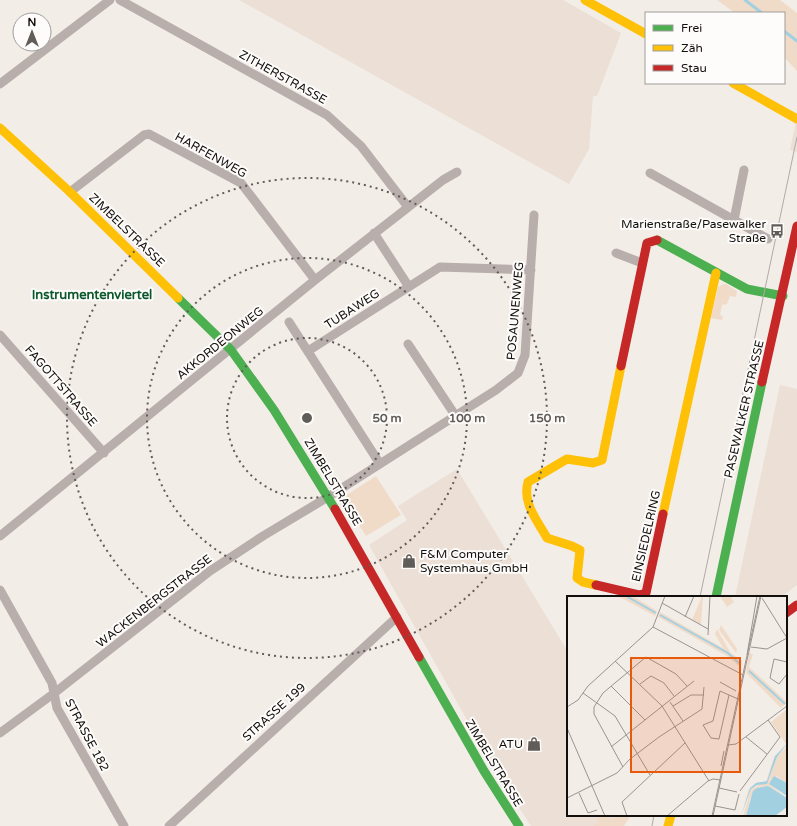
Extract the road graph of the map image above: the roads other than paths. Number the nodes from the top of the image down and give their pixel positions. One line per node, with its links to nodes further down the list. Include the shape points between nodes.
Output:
1 (110, 0): 5 (street)
2 (120, 0): 13 (street, ZITHERSTRASSE, via 327,115 361,146)
3 (585, 0): 4 (street)
4 (645, 33)
5 (0, 84)
6 (735, 84): 7 (street)
7 (797, 119)
8 (0, 128): 12 (street, ZIMBELSTRASSE)
9 (744, 170): 15 (street)
10 (457, 172): 13 (street, AKKORDEONWEG, via 442,180)
11 (650, 173): 15 (street)
12 (70, 192): 23 (street, HARFENWEG, via 144,134 149,134 241,183); 29 (street, ZIMBELSTRASSE)
13 (408, 207): 17 (street, AKKORDEONWEG)
14 (534, 215): 21 (street, POSAUNENWEG)
15 (734, 220): 18 (street)
16 (797, 226): 25 (street, PASEWALKER STRASSE)
17 (374, 233): 23 (street, AKKORDEONWEG); 24 (street)
18 (768, 239)
19 (616, 253): 20 (street)
20 (642, 263): 22 (street, EINSIEDELRING, via 647,243 659,240); 22 (street, EINSIEDELRING, via 602,460 593,463 567,459 528,482 525,489 525,497 547,538 580,550 577,578 583,582 639,595 646,593 649,582)
21 (531, 270): 24 (street, TUBAWEG, via 440,267); 31 (street, POSAUNENWEG, via 523,365 518,374)
22 (716, 273): 25 (street, EINSIEDELRING, via 747,289)
23 (315, 280): 29 (street, AKKORDEONWEG)
24 (409, 287): 30 (street, TUBAWEG)
25 (783, 296): 37 (street, PASEWALKER STRASSE, via 761,383)
26 (289, 322): 30 (street)
27 (0, 334): 32 (street, FAGOTTSTRASSE)
28 (408, 344): 31 (street)
29 (231, 350): 32 (street, AKKORDEONWEG); 34 (street, ZIMBELSTRASSE, via 274,410)
30 (308, 351): 33 (street)
31 (455, 415): 33 (street, POSAUNENWEG)
32 (104, 453): 35 (street, AKKORDEONWEG)
33 (380, 464): 34 (street, POSAUNENWEG)
34 (328, 497): 40 (street, ZIMBELSTRASSE); 41 (street, WACKENBERGSTRASSE, via 210,571)
35 (0, 536)
36 (0, 590): 41 (street, STRASSE 182, via 52,683)
37 (716, 596)
38 (797, 605): 39 (street)
39 (787, 612)
40 (397, 617): 45 (street, STRASSE 199); 46 (street, ZIMBELSTRASSE, via 484,772)
41 (53, 694): 42 (street, WACKENBERGSTRASSE); 44 (street, STRASSE 182, via 57,708)
42 (0, 733)
43 (670, 816): 47 (street)
44 (124, 826)
45 (169, 826)
46 (519, 826)
47 (668, 826)

